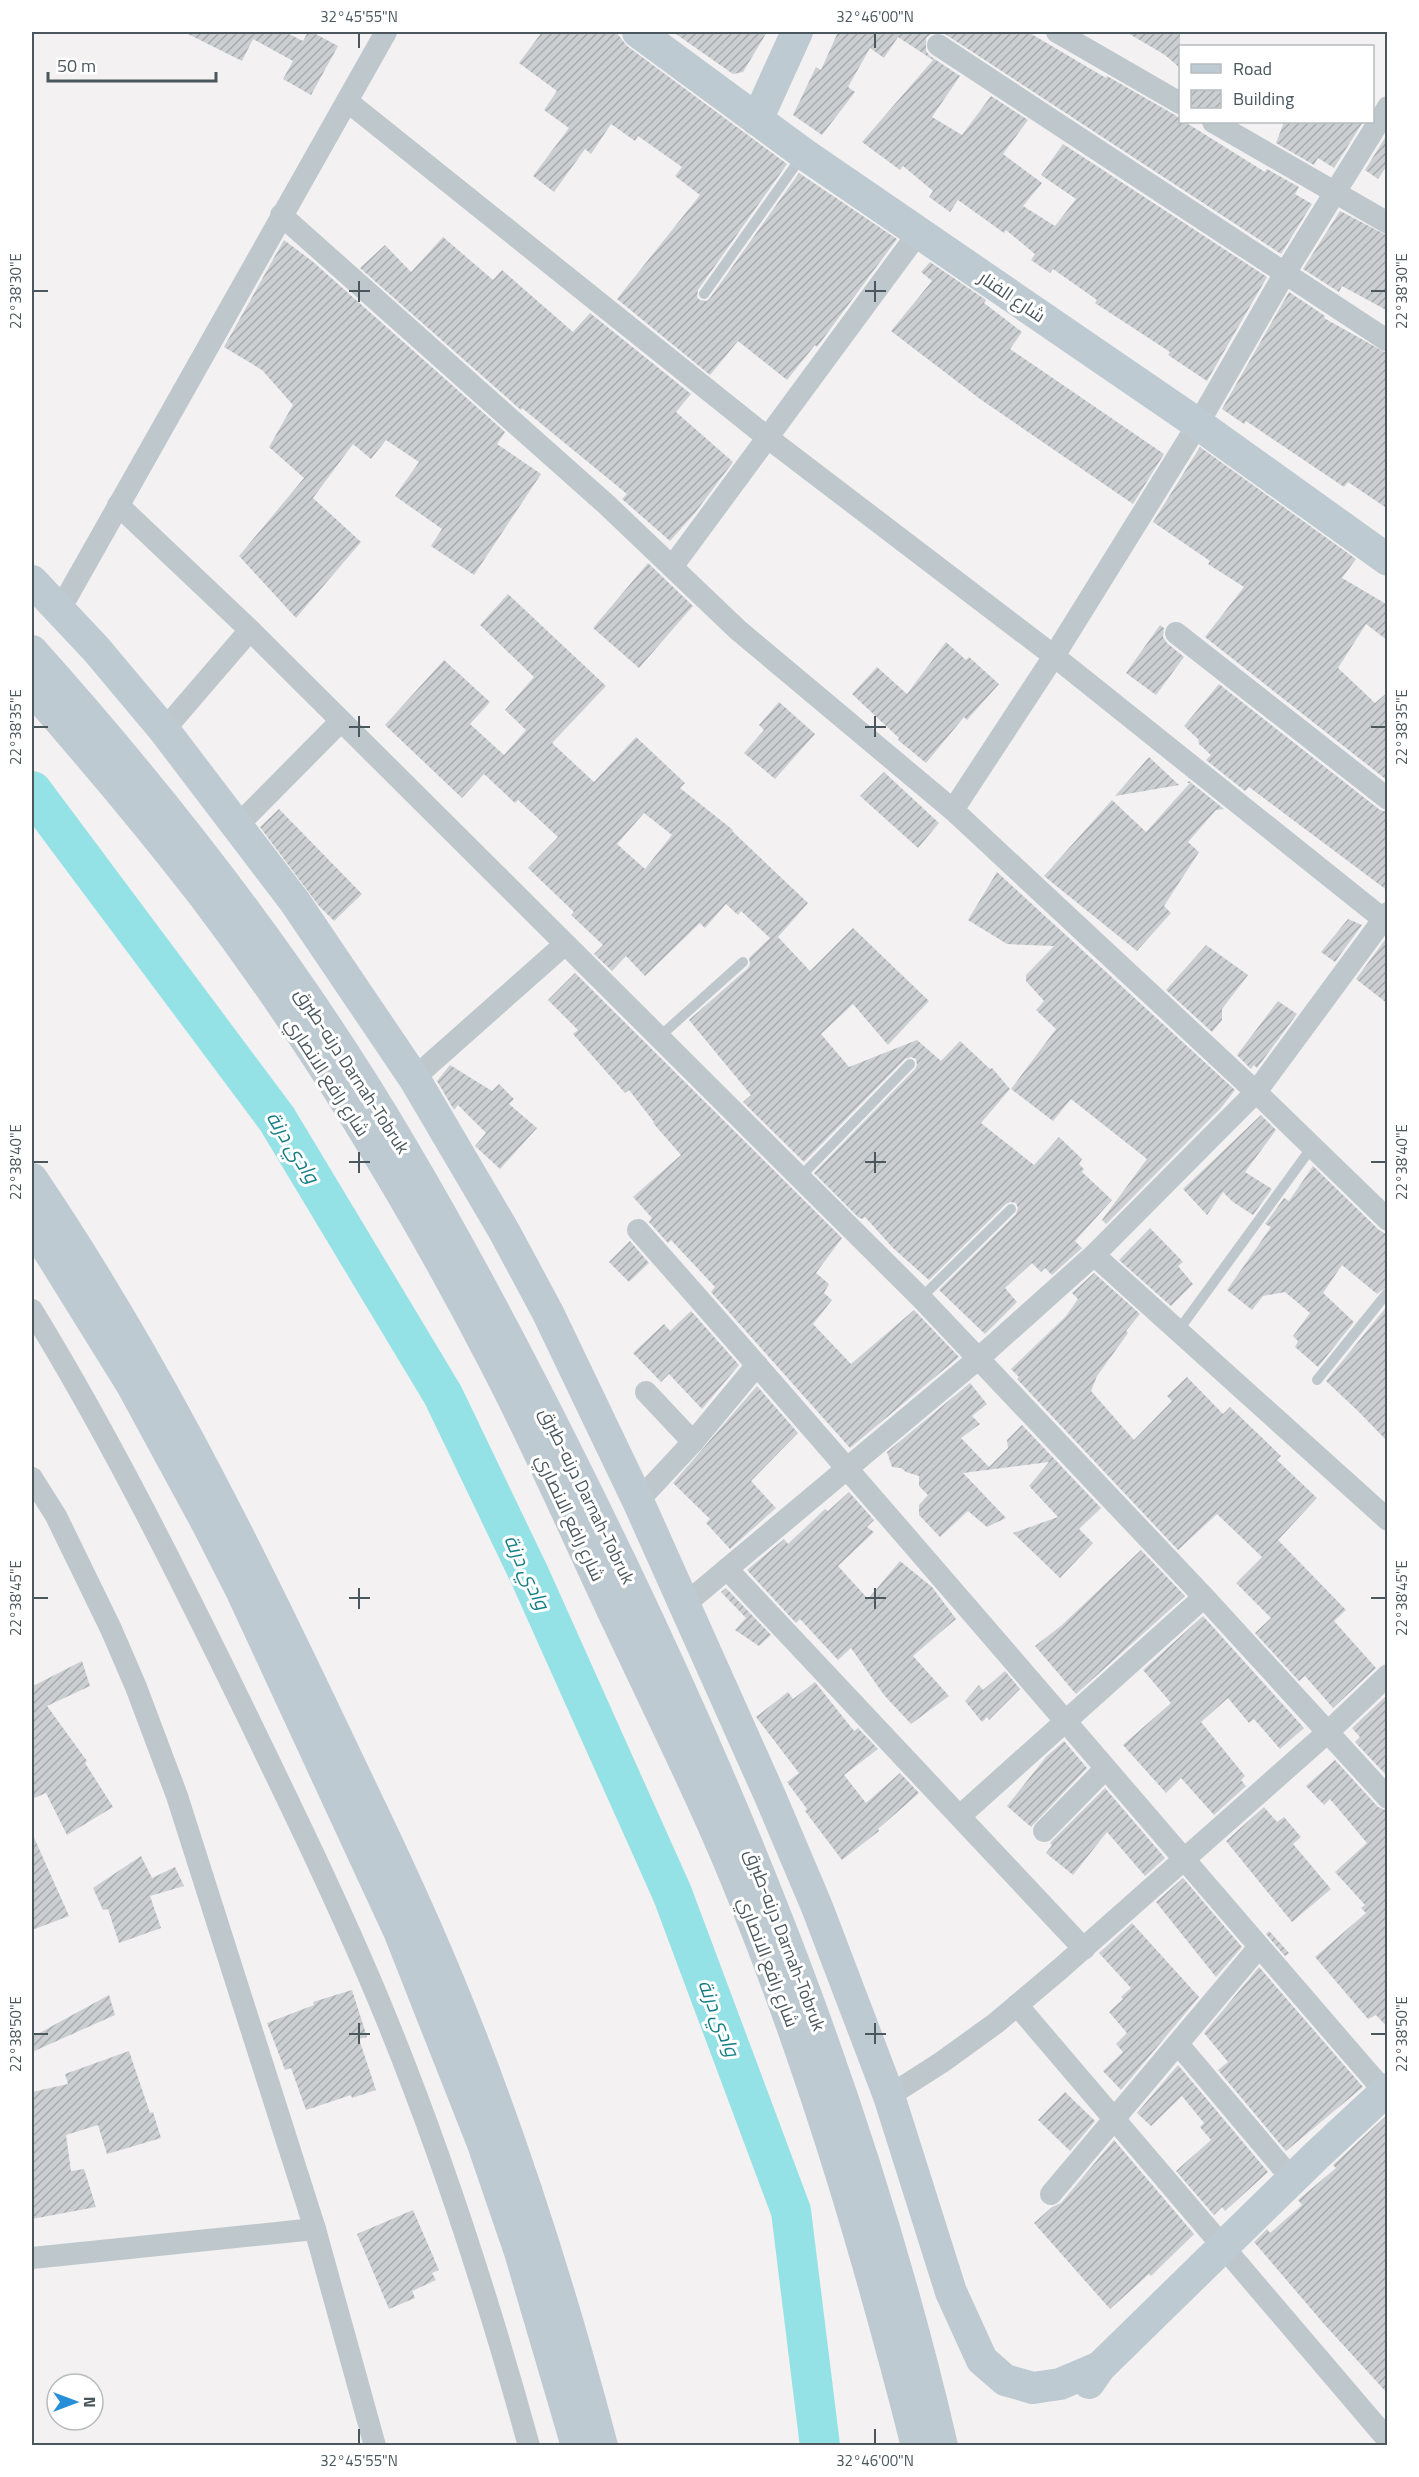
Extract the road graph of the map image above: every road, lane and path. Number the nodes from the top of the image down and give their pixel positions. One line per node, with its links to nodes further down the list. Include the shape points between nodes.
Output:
1 (386, 32): 6 (street)
2 (638, 32): 9 (street, شارع الفنار)
3 (797, 32): 9 (street)
4 (1058, 32): 7 (street)
5 (938, 45): 16 (street)
6 (346, 101): 13 (street); 20 (street)
7 (1179, 102)
8 (1388, 107): 12 (street)
9 (757, 120): 11 (street, شارع الفنار)
10 (1215, 123): 12 (street)
11 (804, 154): 15 (street, شارع الفنار); 17 (lane)
12 (1334, 192): 14 (street); 16 (street)
13 (281, 214): 21 (street); 23 (street)
14 (1388, 223)
15 (919, 232): 19 (street, شارع الفنار); 20 (street)
16 (1285, 273): 18 (street); 19 (street)
17 (704, 294)
18 (1388, 341)
19 (1198, 424): 22 (street, شارع الفنار); 28 (street)
20 (768, 438): 23 (street); 28 (street)
21 (118, 505): 25 (street); 26 (street)
22 (1388, 560)
23 (672, 567): 33 (street, via 738,630)
24 (32, 581): 25 (street)
25 (59, 611): 31 (street)
26 (250, 630): 30 (street); 31 (street)
27 (1176, 633): 32 (street)
28 (1054, 656): 33 (street); 35 (street)
29 (35, 671): 58 (street, درنه-طبرق Darnah-Tobruk, via 122,754 286,968 402,1148); 93 (street, شارع رافع الانصاري, via 206,900 332,1082 446,1273 527,1425 705,1806 774,1975 842,2171)
30 (341, 721): 34 (street); 36 (street)
31 (164, 730): 34 (street)
32 (1388, 799)
33 (953, 810): 41 (street)
34 (238, 825): 40 (street)
35 (1386, 918): 41 (street)
36 (564, 945): 38 (street); 40 (street)
37 (743, 962): 38 (lane)
38 (658, 1038): 43 (street)
39 (910, 1064): 43 (lane)
40 (414, 1078): 55 (street, via 509,1241)
41 (1256, 1092): 42 (street); 49 (street)
42 (1312, 1147): 46 (street); 53 (lane)
43 (801, 1176): 51 (street)
44 (32, 1179): 92 (street, via 104,1289 187,1433 267,1591 416,1905 512,2146 569,2323)
45 (1011, 1209): 51 (lane)
46 (1388, 1220)
47 (32, 1224): 91 (street, via 132,1385 208,1525 399,1931 483,2144 524,2263)
48 (638, 1230): 56 (street)
49 (1094, 1256): 53 (street); 54 (street)
50 (1388, 1292): 57 (lane)
51 (921, 1298): 54 (street)
52 (32, 1310): 90 (street, via 107,1436 281,1785 348,1930 443,2168)
53 (1178, 1331): 64 (street)
54 (980, 1358): 61 (street); 66 (street)
55 (573, 1364): 58 (street); 63 (street)
56 (758, 1365): 60 (street); 61 (street)
57 (1317, 1380)
58 (536, 1392): 94 (street, درنه-طبرق Darnah-Tobruk, via 693,1717 778,1917 860,2149 913,2329)
59 (646, 1392): 60 (street)
60 (693, 1442): 63 (street)
61 (848, 1467): 65 (street); 69 (street)
62 (32, 1478): 85 (street, via 84,1572 157,1741)
63 (638, 1501): 67 (street)
64 (1388, 1520)
65 (727, 1569): 67 (street); 73 (street)
66 (1204, 1597): 69 (street); 70 (street)
67 (684, 1605): 81 (street, via 817,1906)
68 (1388, 1676): 70 (street)
69 (1064, 1722): 71 (street); 73 (street)
70 (1328, 1732): 72 (street); 75 (street)
71 (1105, 1769): 74 (street); 75 (street)
72 (1388, 1798)
73 (960, 1815): 77 (street)
74 (1044, 1831)
75 (1184, 1860): 76 (street); 77 (street)
76 (1259, 1947): 79 (street); 80 (street)
77 (1084, 1949): 78 (street)
78 (1017, 2005): 81 (street, via 942,2062); 82 (street)
79 (1178, 2044): 82 (street); 83 (street)
80 (1386, 2091): 83 (street)
81 (888, 2096): 86 (street, via 951,2292 982,2360 1005,2380 1048,2387 1100,2367)
82 (1113, 2120): 84 (street); 86 (street)
83 (1292, 2179): 86 (street)
84 (1051, 2194)
85 (315, 2229): 87 (street); 89 (street)
86 (1221, 2247): 88 (street)
87 (32, 2258)
88 (1385, 2432)
89 (375, 2445)
90 (529, 2445)
91 (578, 2445)
92 (602, 2445)
93 (916, 2445)
94 (942, 2445)

